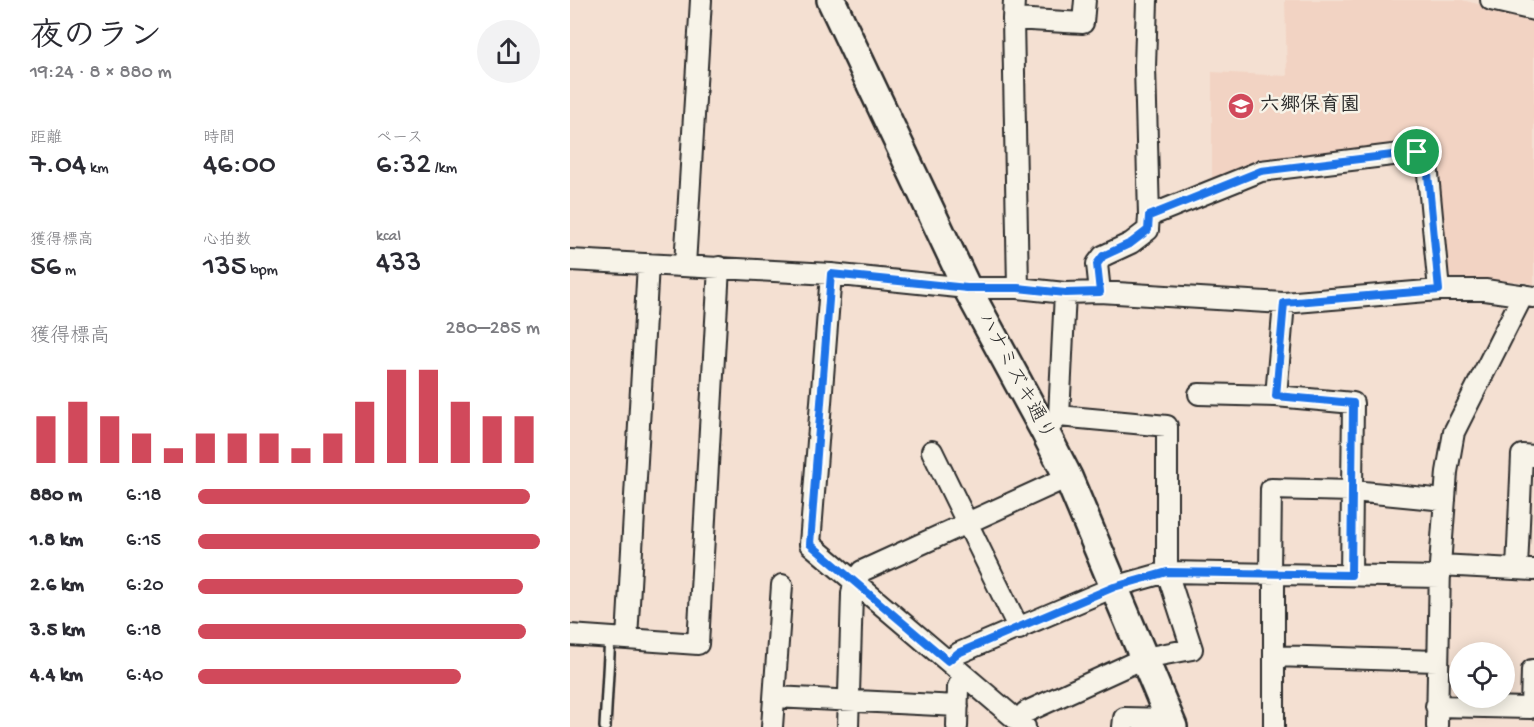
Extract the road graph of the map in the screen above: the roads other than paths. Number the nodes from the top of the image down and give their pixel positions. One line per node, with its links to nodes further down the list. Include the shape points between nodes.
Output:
1 (701, 0): 11 (street)
2 (831, 0): 14 (street, ハナミズキ通り)
3 (1085, 0): 6 (street, via 1083,23)
4 (1147, 0): 8 (street)
5 (1491, 0): 7 (street)
6 (1013, 9): 15 (street)
7 (1534, 10)
8 (1149, 216): 16 (street, via 1261,171 1426,153); 17 (street, via 1148,230 1103,256 1097,264)
9 (570, 260): 10 (street)
10 (648, 264): 11 (street); 40 (street)
11 (685, 265): 12 (street)
12 (719, 267): 13 (street); 40 (street, via 698,644)
13 (831, 274): 14 (street); 35 (street, via 810,544)
14 (967, 288): 15 (street); 23 (street, ハナミズキ通り)
15 (1018, 288): 18 (street)
16 (1439, 290): 19 (street, via 1485,290); 20 (street)
17 (1100, 292): 18 (street); 20 (street)
18 (1065, 293): 23 (street)
19 (1528, 296): 28 (street, via 1454,432)
20 (1284, 303): 22 (street)
21 (1199, 394): 22 (street)
22 (1276, 396): 27 (street, via 1353,403)
23 (1052, 424): 26 (street, ハナミズキ通り); 32 (street, via 1167,426)
24 (932, 451): 29 (street)
25 (1534, 456): 30 (street, via 1522,455)
26 (1068, 477): 29 (street); 37 (street, ハナミズキ通り)
27 (1353, 491): 28 (street); 33 (street, via 1271,489); 34 (street)
28 (1445, 500): 31 (street)
29 (967, 524): 35 (street, via 862,571); 38 (street)
30 (1526, 570): 31 (street)
31 (1440, 571): 34 (street); 44 (street)
32 (1167, 572): 33 (street); 37 (street); 42 (street, via 1192,649)
33 (1272, 574): 34 (street); 41 (street)
34 (1351, 575)
35 (854, 582): 43 (street); 48 (street)
36 (782, 585): 47 (street)
37 (1114, 587): 38 (street); 42 (street, ハナミズキ通り)
38 (1019, 629): 43 (street, via 958,653)
39 (570, 635): 40 (street)
40 (618, 638): 53 (lane)
41 (1274, 656): 44 (street); 58 (street)
42 (1144, 658): 51 (street, via 1026,712); 52 (street, ハナミズキ通り)
43 (948, 661): 46 (street)
44 (1437, 661): 50 (street)
45 (1534, 670): 50 (street, via 1531,708)
46 (964, 675): 49 (street, via 958,687); 51 (street)
47 (775, 697): 48 (street); 54 (street)
48 (849, 701): 49 (street); 55 (street)
49 (958, 706): 56 (street)
50 (1436, 706): 59 (street)
51 (1021, 723)
52 (1171, 723): 57 (street, via 1124,718)
53 (605, 727)
54 (772, 727)
55 (848, 727)
56 (957, 727)
57 (1123, 727)
58 (1274, 727)
59 (1437, 727)

